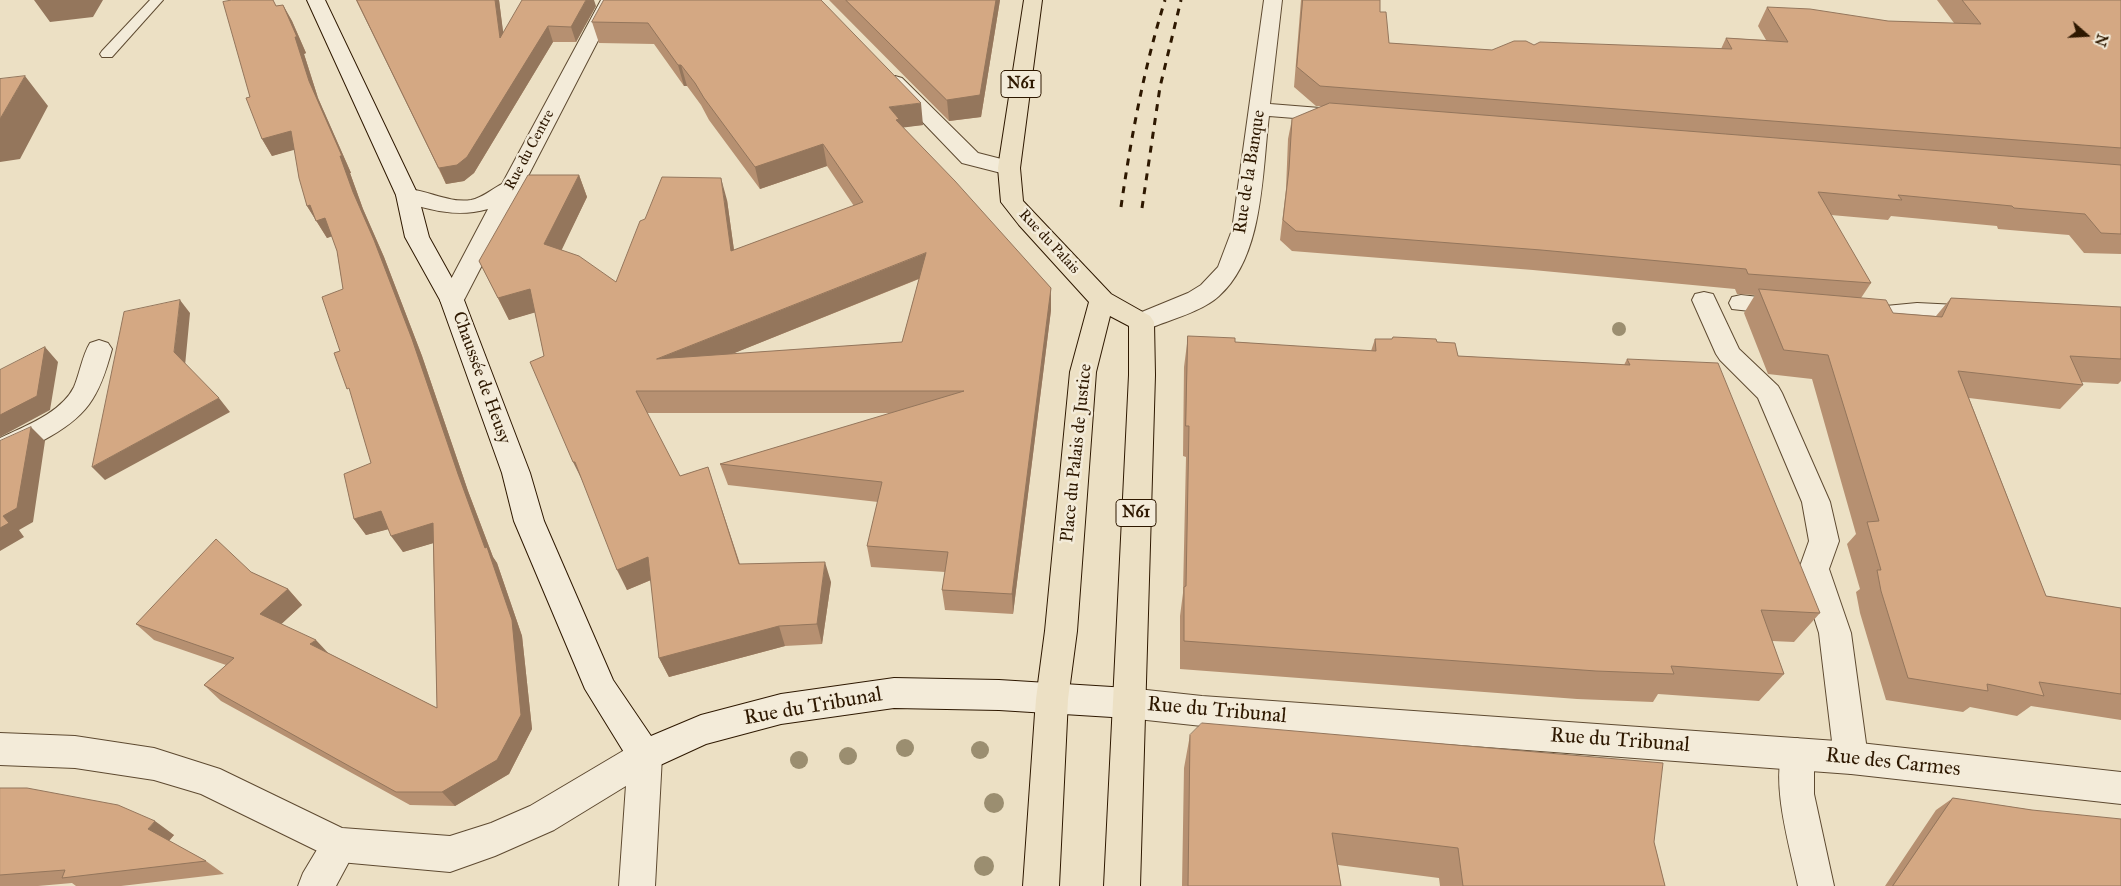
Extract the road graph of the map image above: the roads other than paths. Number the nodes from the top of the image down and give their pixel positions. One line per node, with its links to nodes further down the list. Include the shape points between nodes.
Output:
1 (157, 0): 6 (lane)
2 (316, 0): 12 (street, Chaussée de Heusy)
3 (610, 0): 11 (street, Rue du Centre)
4 (1033, 0): 10 (main road, Rue du Palais / N61)
5 (1273, 0): 8 (street, Rue de la Banque)
6 (107, 54)
7 (884, 70): 10 (street, via 970,158)
8 (1260, 109): 9 (street); 20 (street, Rue de la Banque, via 1244,230 1229,270 1210,291 1197,299)
9 (1369, 117)
10 (1009, 168): 14 (main road, Rue du Palais / N61, via 1012,202)
11 (509, 189): 12 (street, via 482,204 461,207 442,206); 13 (street, Rue du Centre)
12 (406, 195): 13 (street, Chaussée de Heusy, via 417,238)
13 (452, 300): 27 (street, Chaussée de Heusy, via 516,473 529,521 601,689)
14 (1102, 300): 20 (main road, N61); 23 (main road, Place du Palais de Justice, via 1083,372 1061,631)
15 (1704, 300): 28 (street, via 1729,354 1769,393 1816,502 1824,541 1814,569 1835,633)
16 (1740, 303): 17 (street)
17 (1808, 309)
18 (1837, 312): 19 (street, via 1875,316 1917,311)
19 (2004, 315)
20 (1141, 322): 24 (main road, N61, via 1142,375)
21 (99, 349): 22 (street, via 91,378 76,404 54,421)
22 (0, 450)
23 (1052, 699): 24 (street, Rue du Tribunal); 27 (street, Rue du Tribunal, via 894,693 780,708 702,730); 33 (main road, Place du Palais de Justice)
24 (1128, 703): 26 (street, Rue du Tribunal); 34 (main road, N61)
25 (0, 748): 30 (street, via 75,752 154,764 208,780)
26 (1797, 754): 28 (street, Rue des Carmes); 35 (street, via 1797,794)
27 (645, 756): 30 (street, Rue du Tribunal, via 542,818 450,854); 32 (street)
28 (1851, 758): 29 (street, Rue des Carmes)
29 (2121, 788)
30 (340, 845): 31 (street)
31 (316, 886)
32 (637, 886)
33 (1041, 886)
34 (1122, 886)
35 (1816, 886)

